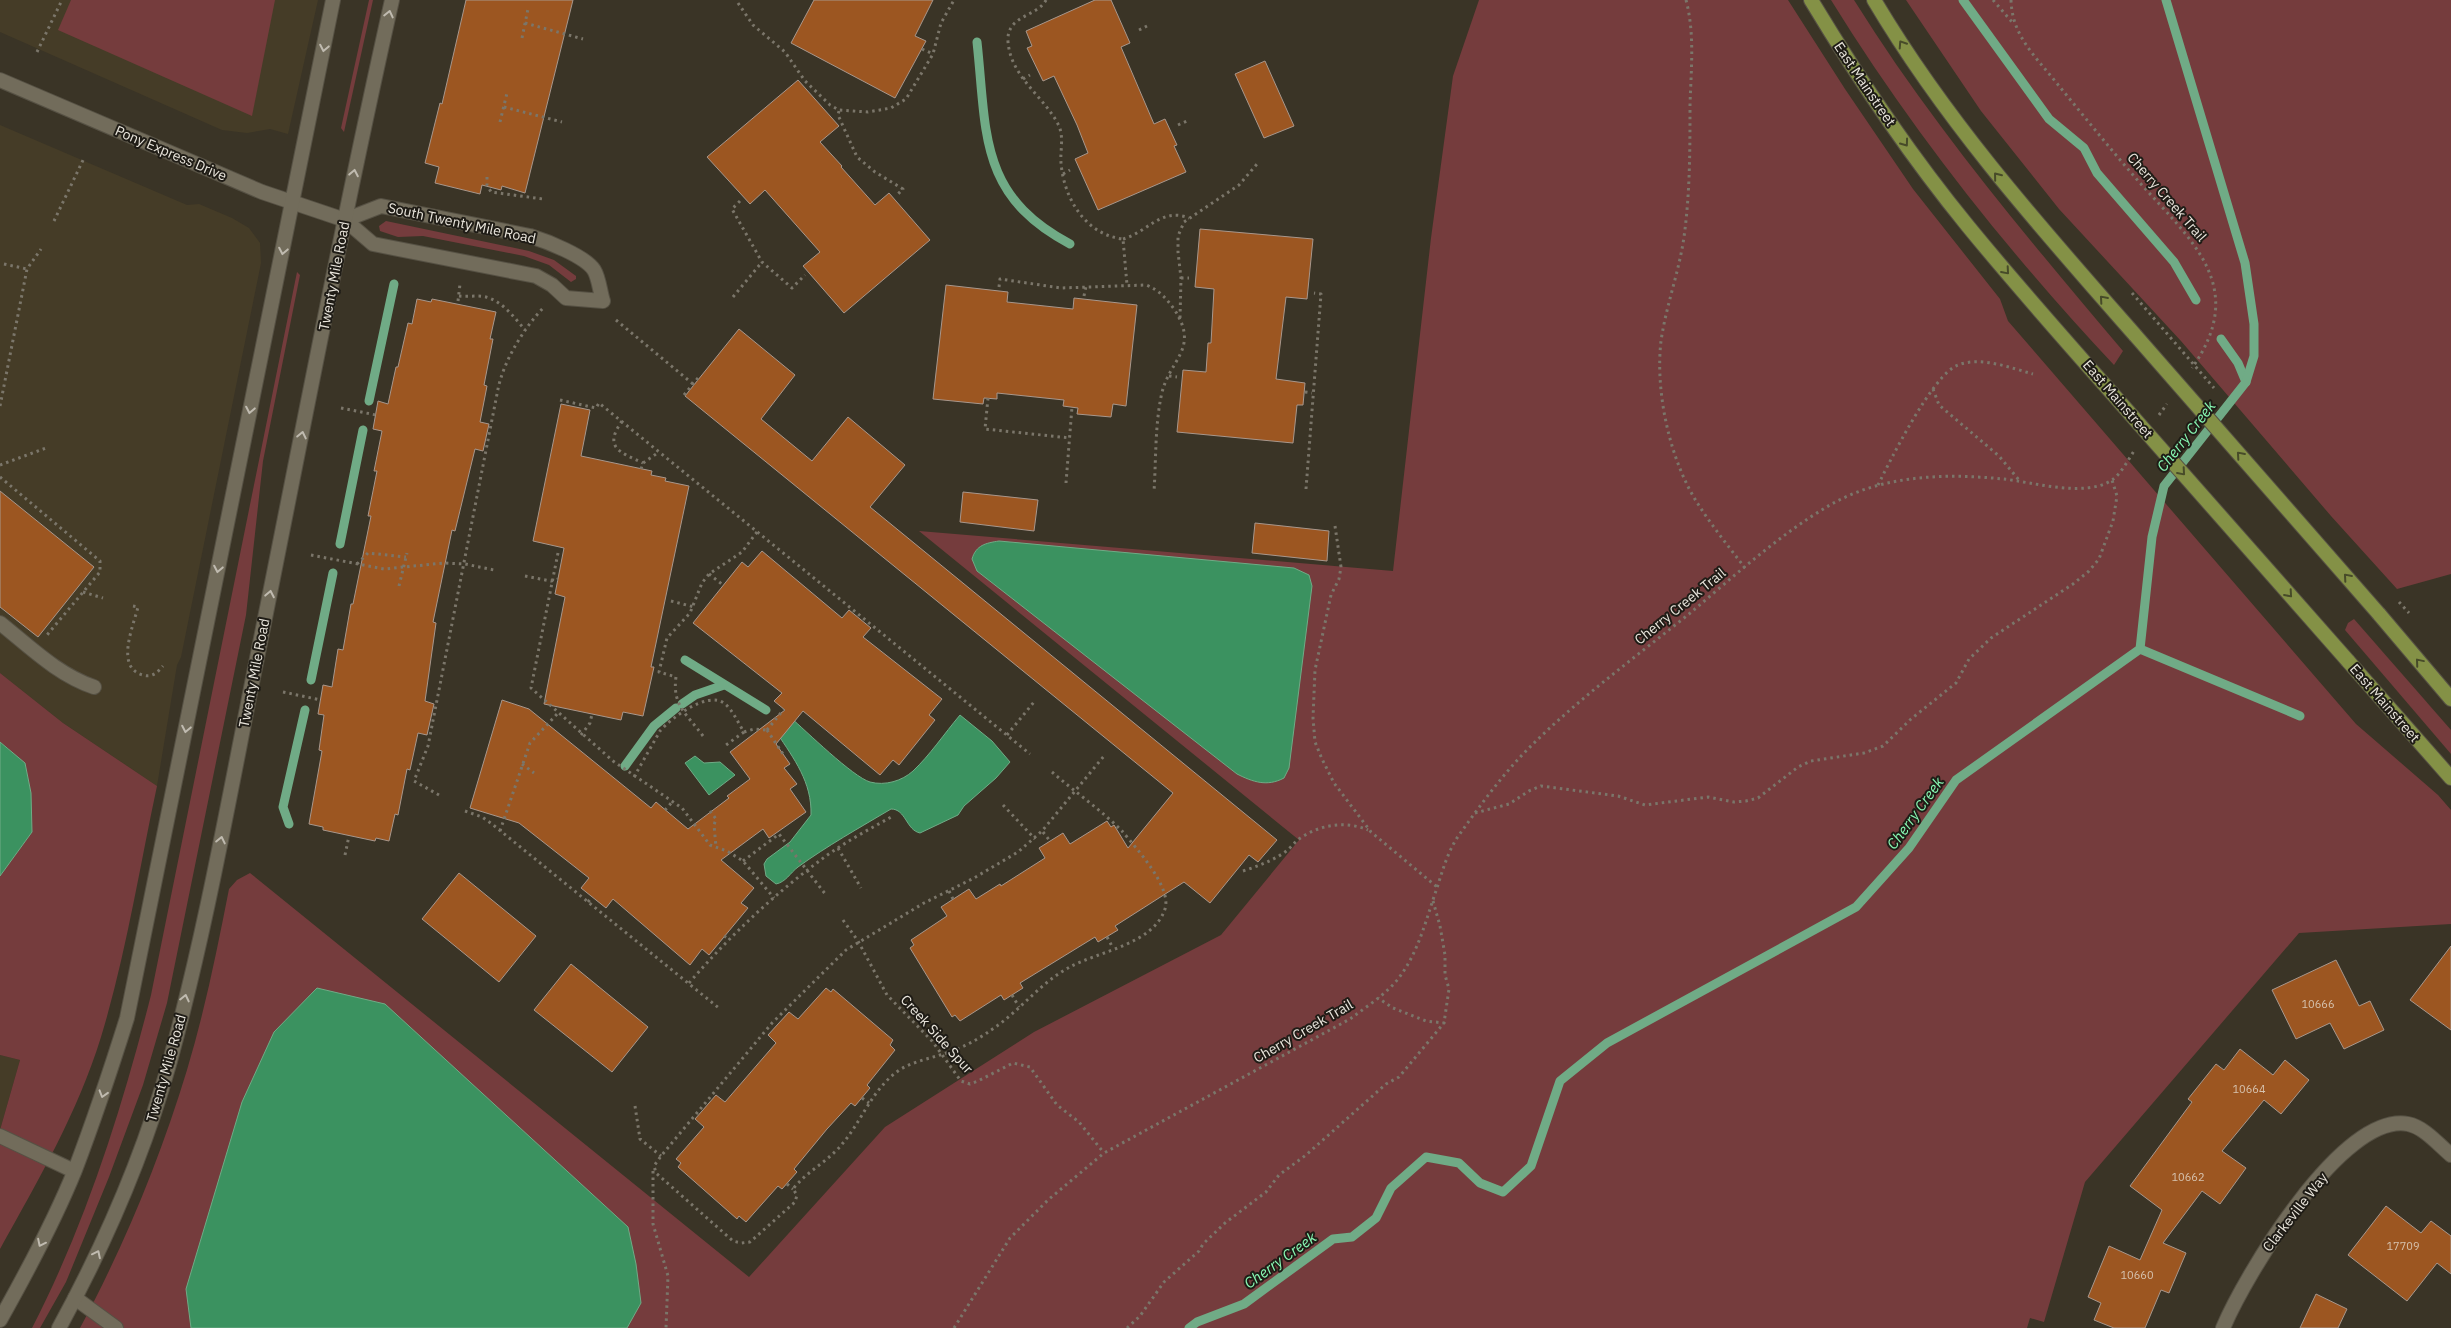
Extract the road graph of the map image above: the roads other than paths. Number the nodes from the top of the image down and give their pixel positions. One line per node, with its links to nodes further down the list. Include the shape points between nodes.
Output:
1 (333, 0): 6 (main road, one-way to 6)
2 (392, 0): 7 (main road, Twenty Mile Road, one-way to 2)
3 (1811, 0): 11 (main road, East Mainstreet, one-way to 11, bridge, via 1871,94 1943,195 1992,255)
4 (1874, 0): 10 (main road, one-way to 4, bridge, via 2028,213 1970,141)
5 (0, 80): 6 (main road, Pony Express Drive)
6 (292, 203): 7 (main road, Pony Express Drive); 14 (main road, one-way to 14, via 127,1018)
7 (345, 220): 7 (main road, South Twenty Mile Road, via 373,244 528,274 552,285 566,298 603,301 594,270 575,255 530,236 381,206); 15 (main road, Twenty Mile Road, one-way to 7, via 132,1174 170,1062 184,1007)
8 (0, 623): 9 (main road, via 75,681)
9 (94, 687)
10 (2451, 699)
11 (2451, 778)
12 (0, 1136): 14 (main road)
13 (2451, 1155): 19 (main road, Clarkeville Way, via 2409,1124 2395,1124 2368,1133 2352,1143 2321,1176 2259,1259)
14 (74, 1171): 16 (main road, one-way to 16)
15 (75, 1298): 17 (main road, Twenty Mile Road); 18 (main road)
16 (0, 1320)
17 (59, 1328)
18 (116, 1328)
19 (2223, 1328)

